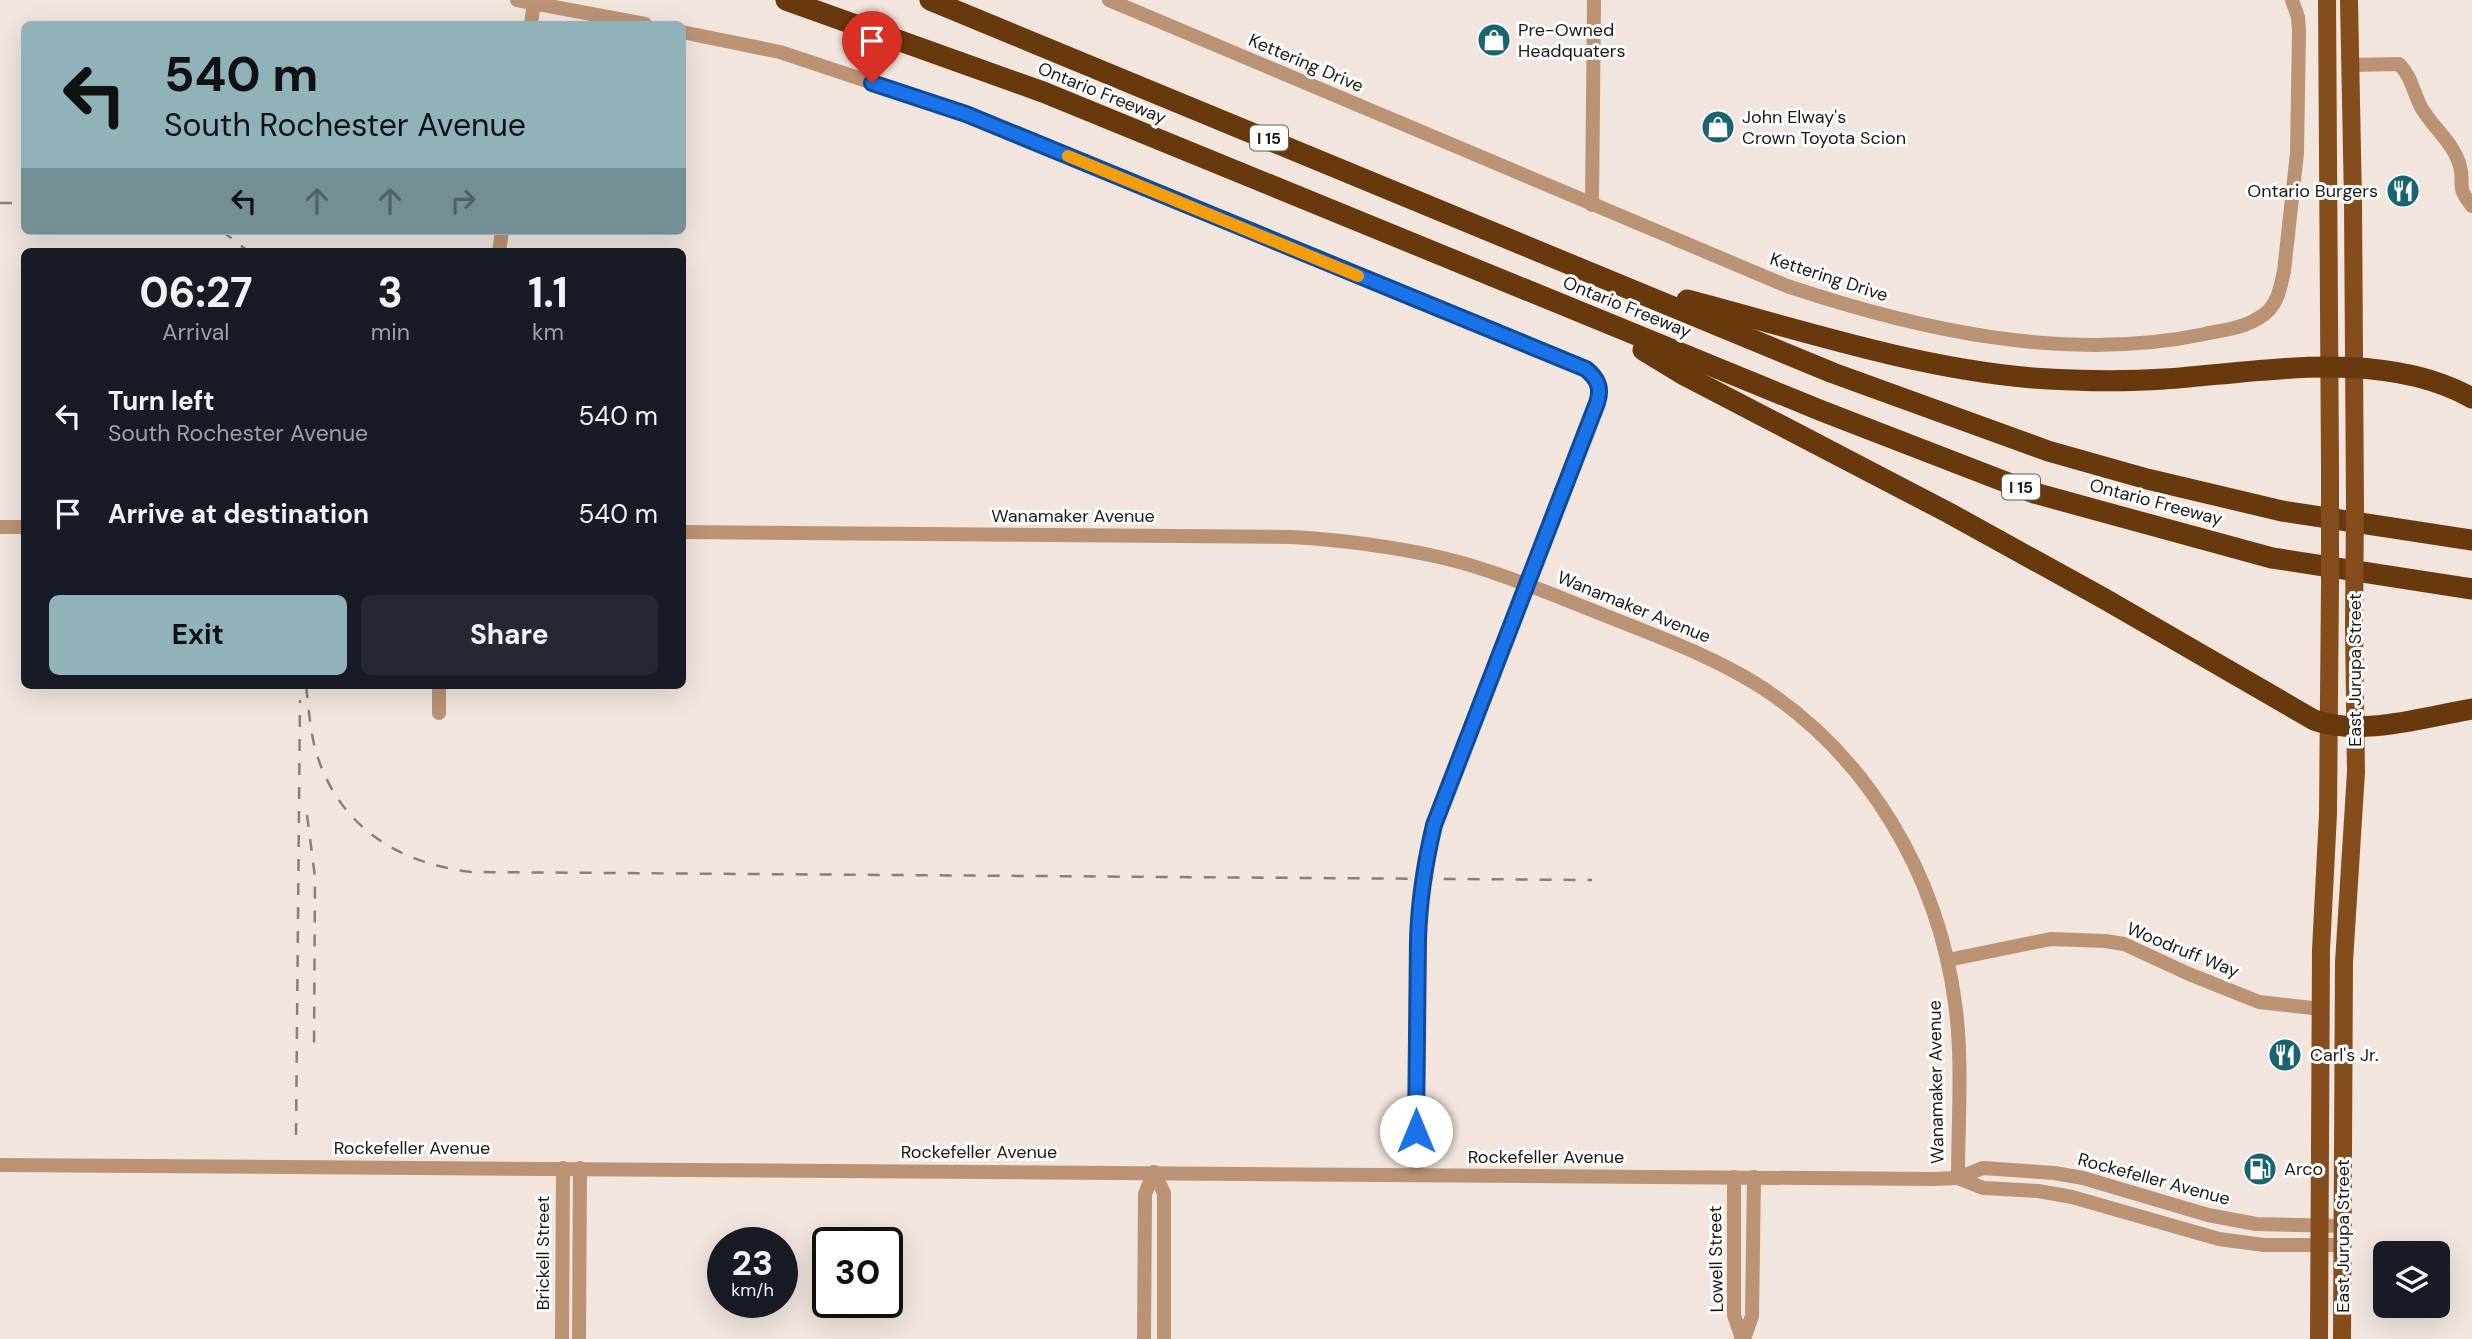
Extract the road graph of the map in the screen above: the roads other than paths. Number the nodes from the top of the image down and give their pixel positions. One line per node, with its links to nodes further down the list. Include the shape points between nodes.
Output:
1 (517, 0): 9 (street)
2 (786, 0): 17 (highway, Ontario Freeway / I 15, via 1044,92)
3 (930, 0): 16 (highway, Ontario Freeway / I 15)
4 (1109, 0): 14 (street, Kettering Drive)
5 (1594, 0): 14 (street)
6 (2292, 0): 14 (street, Kettering Drive, via 2298,17 2300,91 2284,271 2280,292 2270,308 2238,327 2169,340 2068,343 1918,325 1787,286)
7 (2327, 0): 18 (main road, East Jurupa Street)
8 (2349, 0): 13 (main road, East Jurupa Street)
9 (534, 2): 10 (street); 11 (street)
10 (531, 21)
11 (630, 21)
12 (686, 33): 25 (street, via 780,52 966,114 1586,369 1598,382 1600,394)
13 (2349, 65): 15 (street, via 2399,65 2408,73 2421,108 2460,165 2460,191); 19 (main road, East Jurupa Street)
14 (1592, 205)
15 (2472, 206)
16 (1607, 278): 18 (highway, via 1911,360 1995,375 2118,382); 24 (highway, Ontario Freeway / I 15, via 1833,373 2048,452 2282,511)
17 (1591, 317): 26 (highway, Ontario Freeway / I 15, via 2034,492 2272,558); 30 (highway, via 1684,375 1949,513)
18 (2330, 366): 19 (highway); 30 (main road, East Jurupa Street, bridge)
19 (2355, 368): 20 (highway, via 2451,386); 31 (main road, East Jurupa Street, bridge)
20 (2472, 398)
21 (0, 527): 22 (street)
22 (21, 527)
23 (686, 532): 25 (street, Wanamaker Avenue, via 1292,537 1372,544 1440,558)
24 (2472, 540)
25 (1526, 585): 32 (street, Wanamaker Avenue, via 1706,656 1758,686 1817,732 1860,777 1901,838 1930,900); 38 (street, via 1427,854 1419,909)
26 (2472, 589)
27 (439, 689): 29 (street)
28 (2472, 709): 31 (highway)
29 (439, 713)
30 (2329, 725): 31 (highway); 33 (main road, East Jurupa Street)
31 (2355, 729): 43 (main road, East Jurupa Street, via 2344,962)
32 (1948, 960): 33 (street, Woodruff Way, via 2051,939 2105,941 2124,944 2259,1002); 41 (street, Wanamaker Avenue, via 1958,1044)
33 (2321, 1009): 42 (main road, East Jurupa Street)
34 (0, 1165): 35 (street, Rockefeller Avenue)
35 (563, 1168): 36 (street, Rockefeller Avenue); 46 (street, Brickell Street)
36 (580, 1168): 37 (street, Rockefeller Avenue); 47 (street, Brickell Street)
37 (1154, 1172): 38 (street, Rockefeller Avenue); 48 (street, via 1145,1194); 49 (street, via 1164,1193)
38 (1416, 1175): 39 (street, Rockefeller Avenue)
39 (1734, 1177): 40 (street, Rockefeller Avenue); 50 (street, Lowell Street, via 1734,1315)
40 (1754, 1177): 41 (street, Rockefeller Avenue); 50 (street, Lowell Street, via 1752,1316)
41 (1958, 1178): 42 (street, Rockefeller Avenue, via 1983,1168 2054,1173 2208,1215); 45 (street, Rockefeller Avenue, via 1983,1188 2072,1197 2219,1239)
42 (2320, 1226): 43 (street, Rockefeller Avenue); 45 (main road, East Jurupa Street)
43 (2343, 1226): 44 (main road, East Jurupa Street)
44 (2342, 1245): 45 (street, Rockefeller Avenue); 52 (main road, East Jurupa Street)
45 (2320, 1246): 51 (main road, East Jurupa Street)
46 (562, 1339)
47 (579, 1339)
48 (1144, 1339)
49 (1164, 1339)
50 (1743, 1339)
51 (2319, 1339)
52 (2342, 1339)

